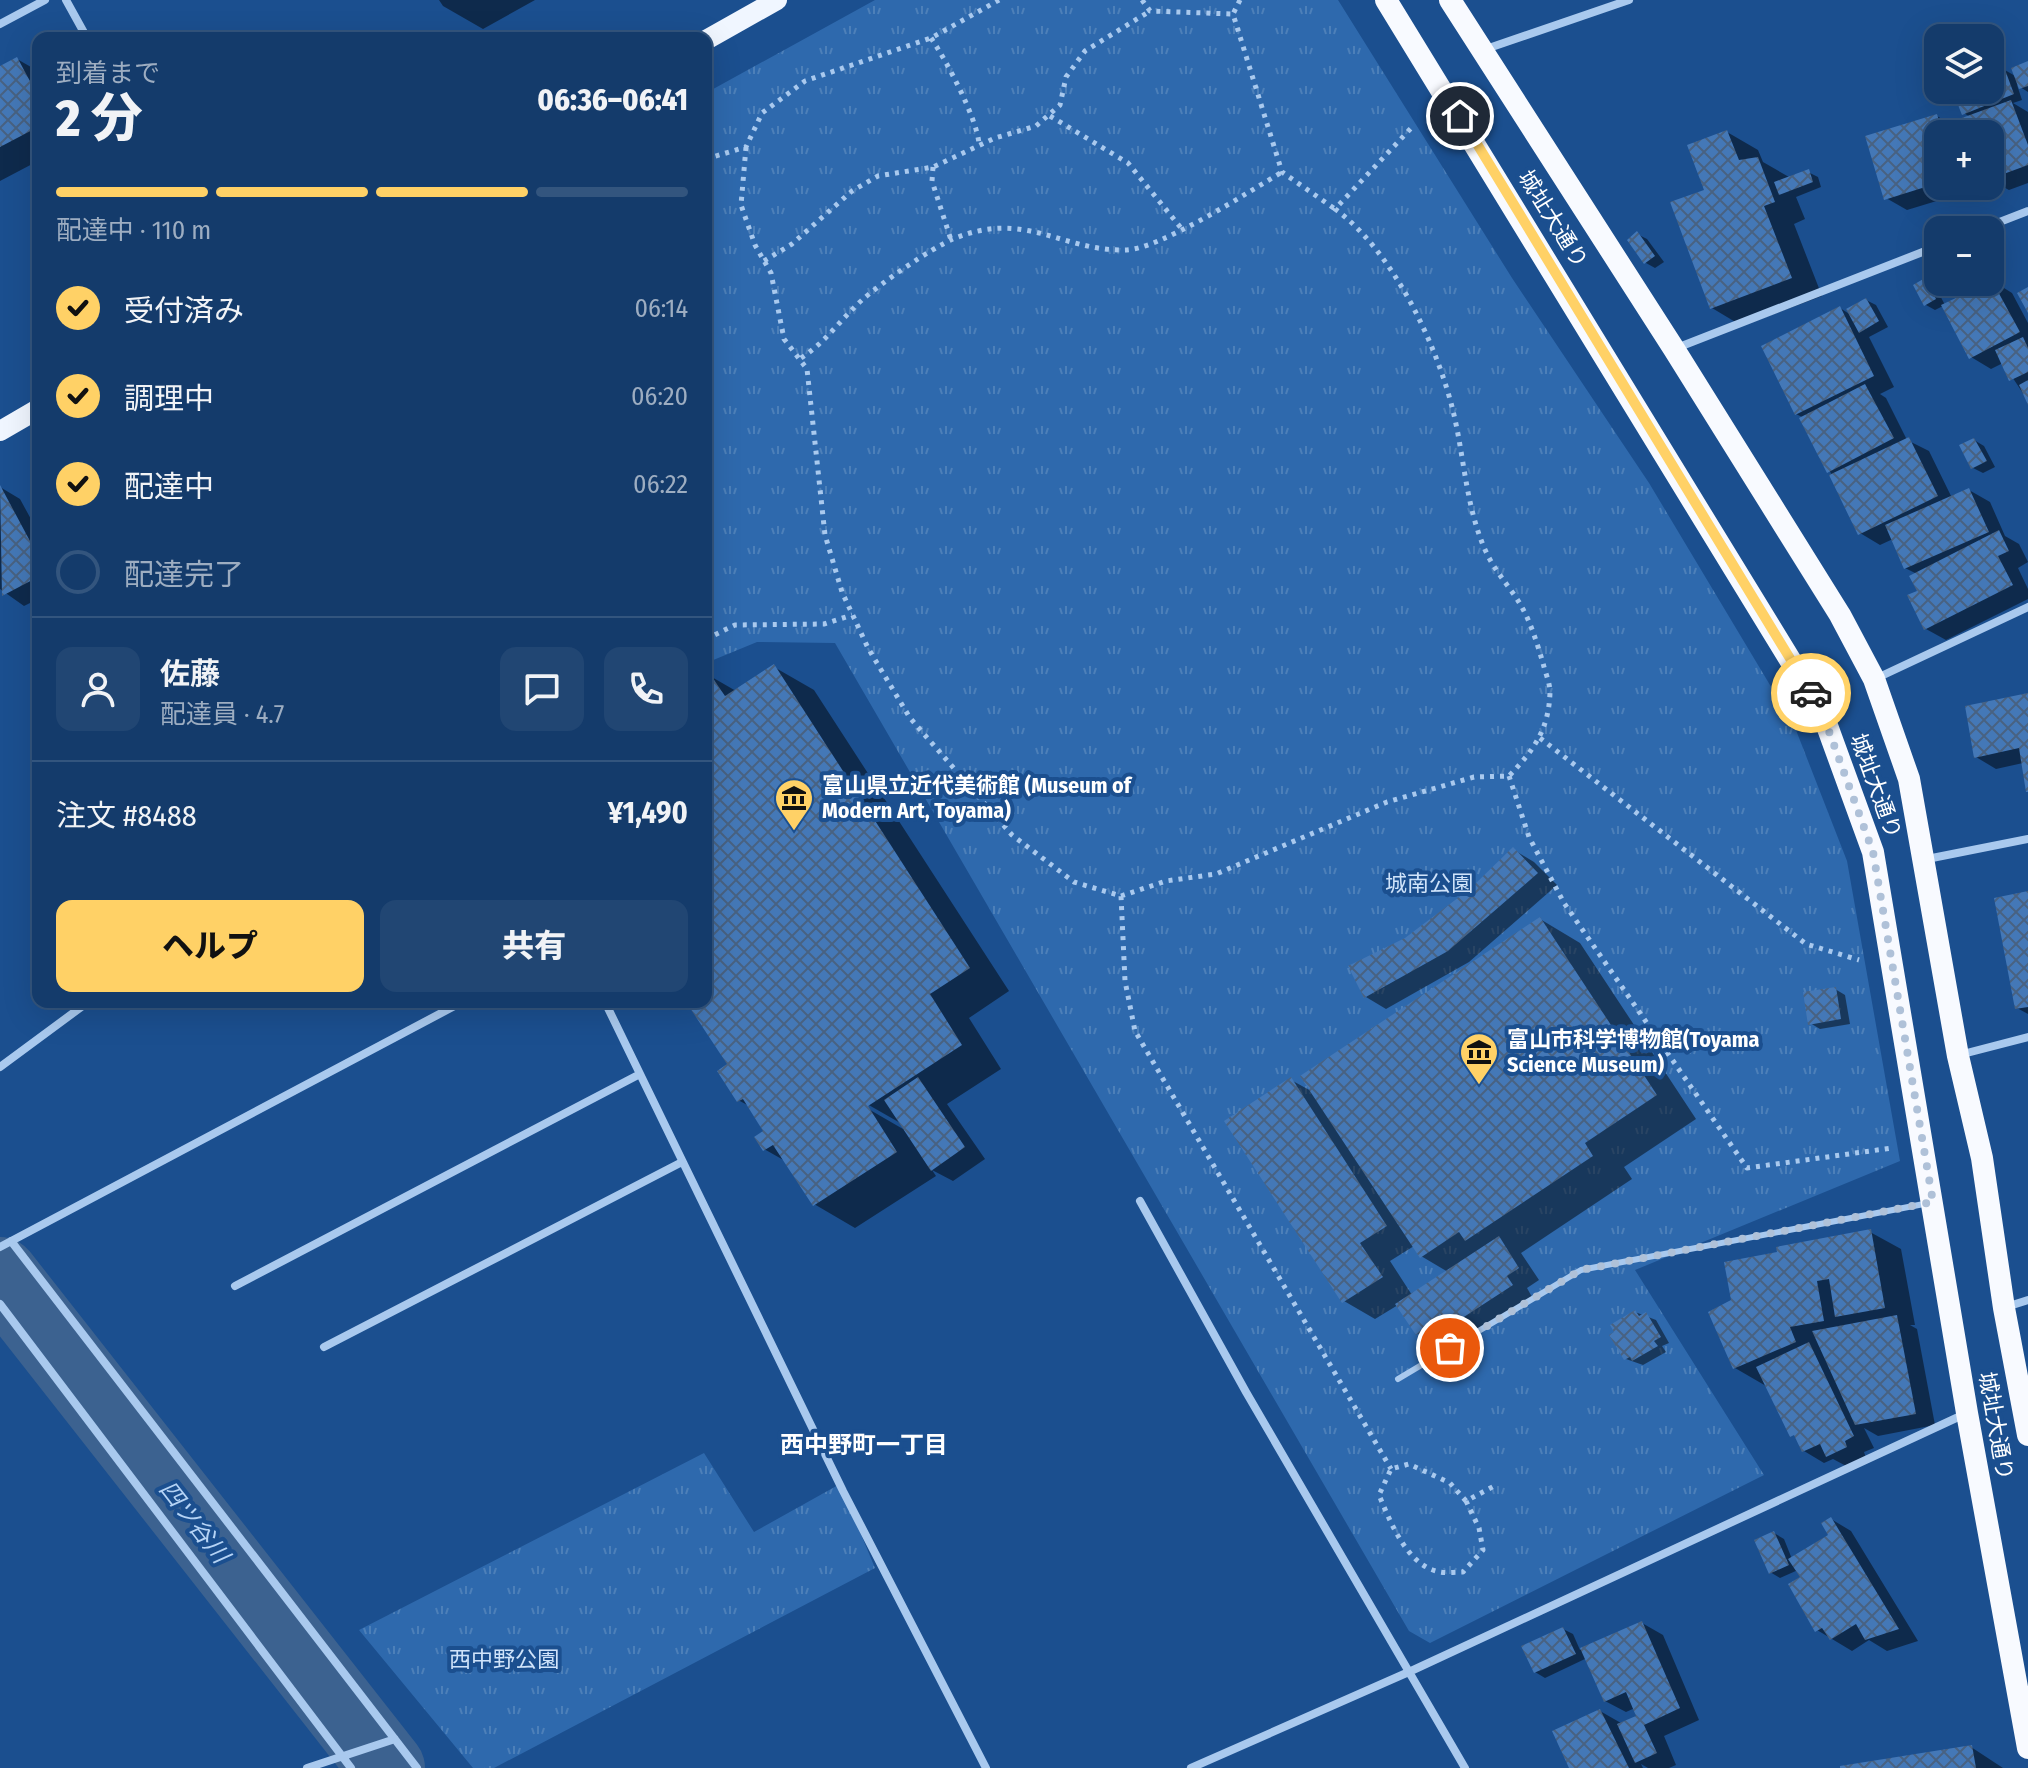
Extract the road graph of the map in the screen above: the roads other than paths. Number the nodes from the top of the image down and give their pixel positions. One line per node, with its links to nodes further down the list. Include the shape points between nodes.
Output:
1 (45, 0): 7 (street)
2 (66, 0): 8 (street)
3 (777, 0): 9 (main road)
4 (1386, 0): 30 (highway, 城址大通り, via 1822,712 1873,852)
5 (1450, 0): 10 (highway, 城址大通り)
6 (1629, 0): 10 (street)
7 (0, 24)
8 (84, 32)
9 (712, 37)
10 (1482, 50): 14 (highway, 城址大通り)
11 (2028, 211): 12 (street)
12 (2004, 220)
13 (1924, 251): 14 (street)
14 (1674, 349): 18 (highway, 城址大通り, via 1840,615)
15 (32, 412): 16 (main road)
16 (0, 431)
17 (2028, 607): 18 (street)
18 (1874, 679): 20 (highway, 城址大通り, via 1909,779)
19 (2028, 839): 20 (street)
20 (1925, 859): 25 (highway, 城址大通り)
21 (80, 1008): 26 (street)
22 (451, 1008): 31 (street)
23 (608, 1008): 27 (street)
24 (2028, 1037): 25 (street)
25 (1958, 1056): 36 (highway, 城址大通り, via 1982,1158)
26 (0, 1067)
27 (640, 1074): 28 (street); 33 (street)
28 (682, 1162): 37 (street); 48 (street)
29 (1140, 1201): 41 (street)
30 (1933, 1202): 38 (lane, via 1581,1270); 39 (highway, 城址大通り)
31 (11, 1241): 32 (street); 42 (street)
32 (0, 1247)
33 (235, 1286)
34 (2028, 1300): 36 (street)
35 (0, 1304): 44 (street)
36 (2004, 1308): 40 (highway, 城址大通り)
37 (324, 1347)
38 (1398, 1379)
39 (1967, 1413): 41 (street); 43 (highway, 城址大通り)
40 (2028, 1435)
41 (1411, 1671): 49 (street); 50 (street)
42 (395, 1739): 44 (street); 47 (street)
43 (2028, 1748)
44 (340, 1754): 45 (street); 46 (street)
45 (307, 1768)
46 (351, 1768)
47 (417, 1768)
48 (986, 1768)
49 (1191, 1768)
50 (1465, 1768)

